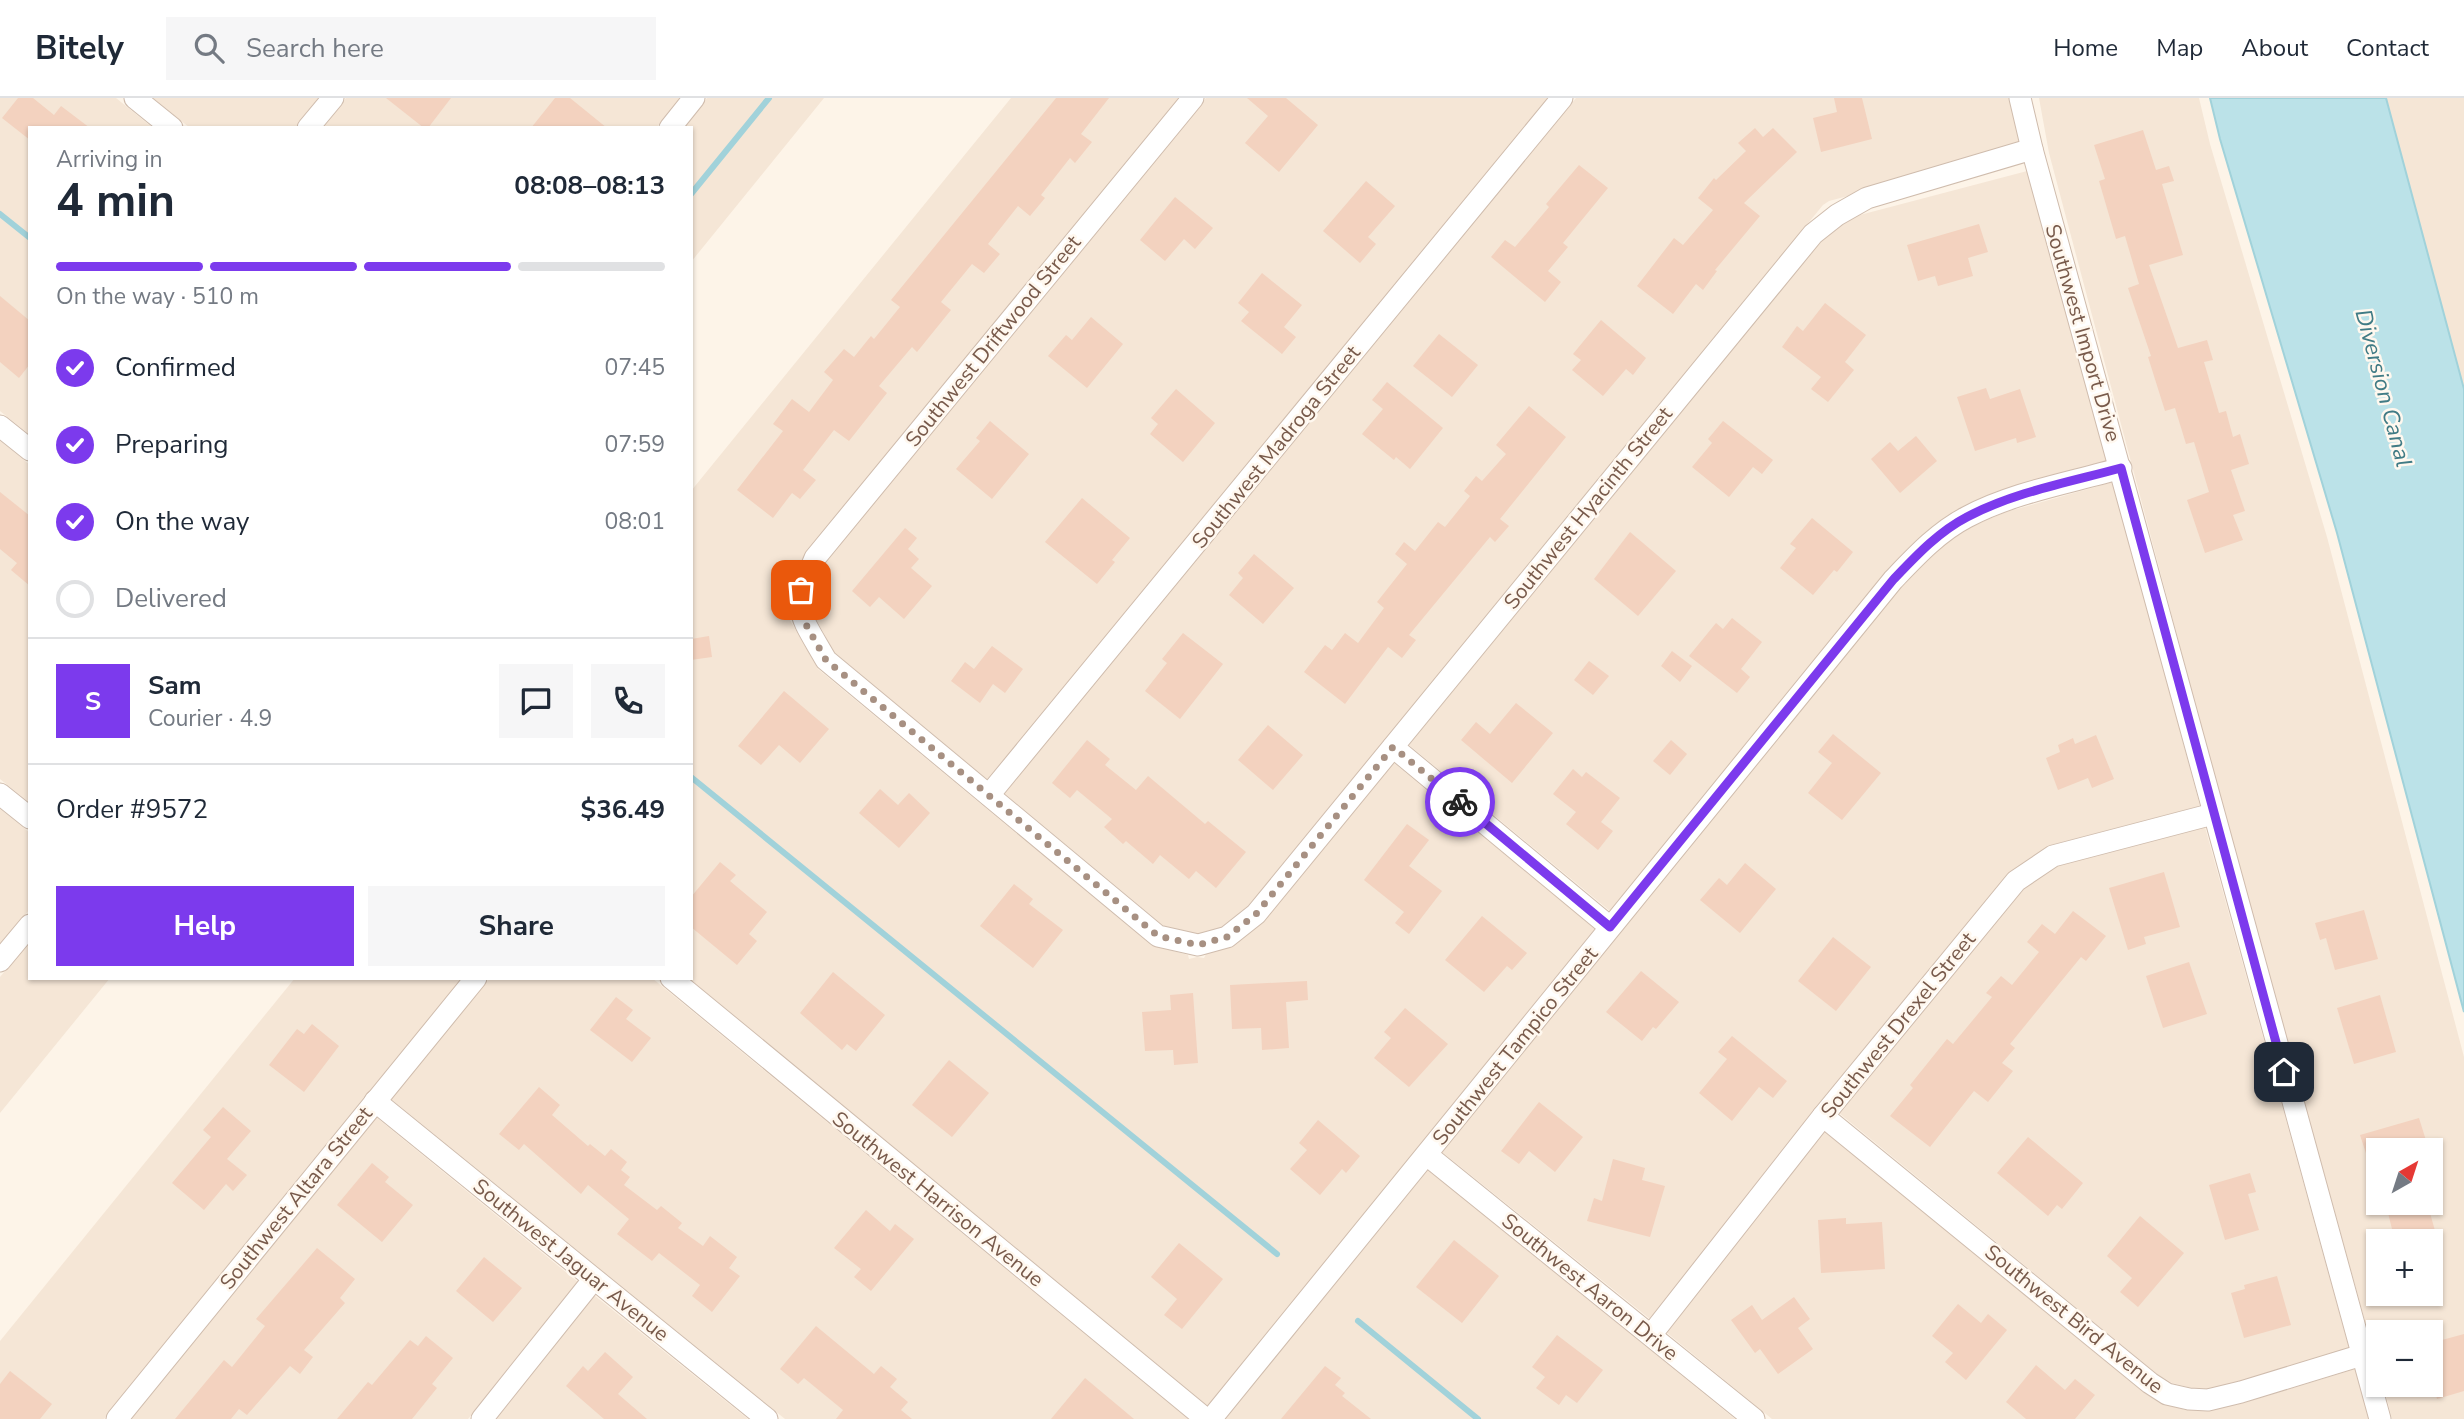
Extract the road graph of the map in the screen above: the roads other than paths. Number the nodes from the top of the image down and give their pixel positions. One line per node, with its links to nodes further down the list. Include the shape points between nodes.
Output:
1 (135, 98): 7 (street)
2 (333, 98): 8 (street)
3 (694, 98): 9 (street)
4 (1193, 98): 16 (street, Southwest Driftwood Street, via 815,558 801,590 800,614 826,660)
5 (1562, 98): 16 (street, Southwest Madroga Street)
6 (2020, 98): 10 (street, Southwest Import Drive)
7 (170, 126)
8 (311, 126)
9 (672, 126)
10 (2032, 149): 13 (street, Southwest Import Drive); 14 (street, Southwest Hyacinth Street, via 1867,198 1813,234)
11 (0, 426): 12 (street)
12 (28, 448)
13 (2121, 468): 17 (street, Southwest Import Drive); 20 (street, Southwest Tampico Street, via 2003,501 1966,517 1918,554)
14 (1393, 747): 16 (street, Southwest Hyacinth Street, via 1256,914 1227,937 1198,945 1158,936); 20 (street)
15 (0, 794): 18 (street)
16 (989, 795)
17 (2213, 814): 25 (street, Southwest Drexel Street, via 2053,856 2015,881); 29 (street, Southwest Import Drive)
18 (28, 816)
19 (28, 927): 21 (street)
20 (1610, 927): 26 (street, Southwest Tampico Street)
21 (0, 961)
22 (474, 980): 24 (street, Southwest Altara Street)
23 (673, 980): 33 (street, Southwest Harrison Avenue)
24 (375, 1101): 27 (street, Southwest Jaguar Avenue); 30 (street, Southwest Altara Street)
25 (1823, 1116): 28 (street, Southwest Drexel Street); 29 (street, Southwest Bird Avenue, via 2167,1394 2208,1400)
26 (1427, 1155): 28 (street, Southwest Aaron Drive); 34 (street, Southwest Tampico Street)
27 (593, 1280): 31 (street); 32 (street, Southwest Jaguar Avenue)
28 (1650, 1335): 35 (street, Southwest Aaron Drive)
29 (2362, 1355): 36 (street, Southwest Import Drive)
30 (117, 1419)
31 (482, 1419)
32 (767, 1419)
33 (1206, 1419)
34 (1211, 1419)
35 (1754, 1419)
36 (2380, 1419)

